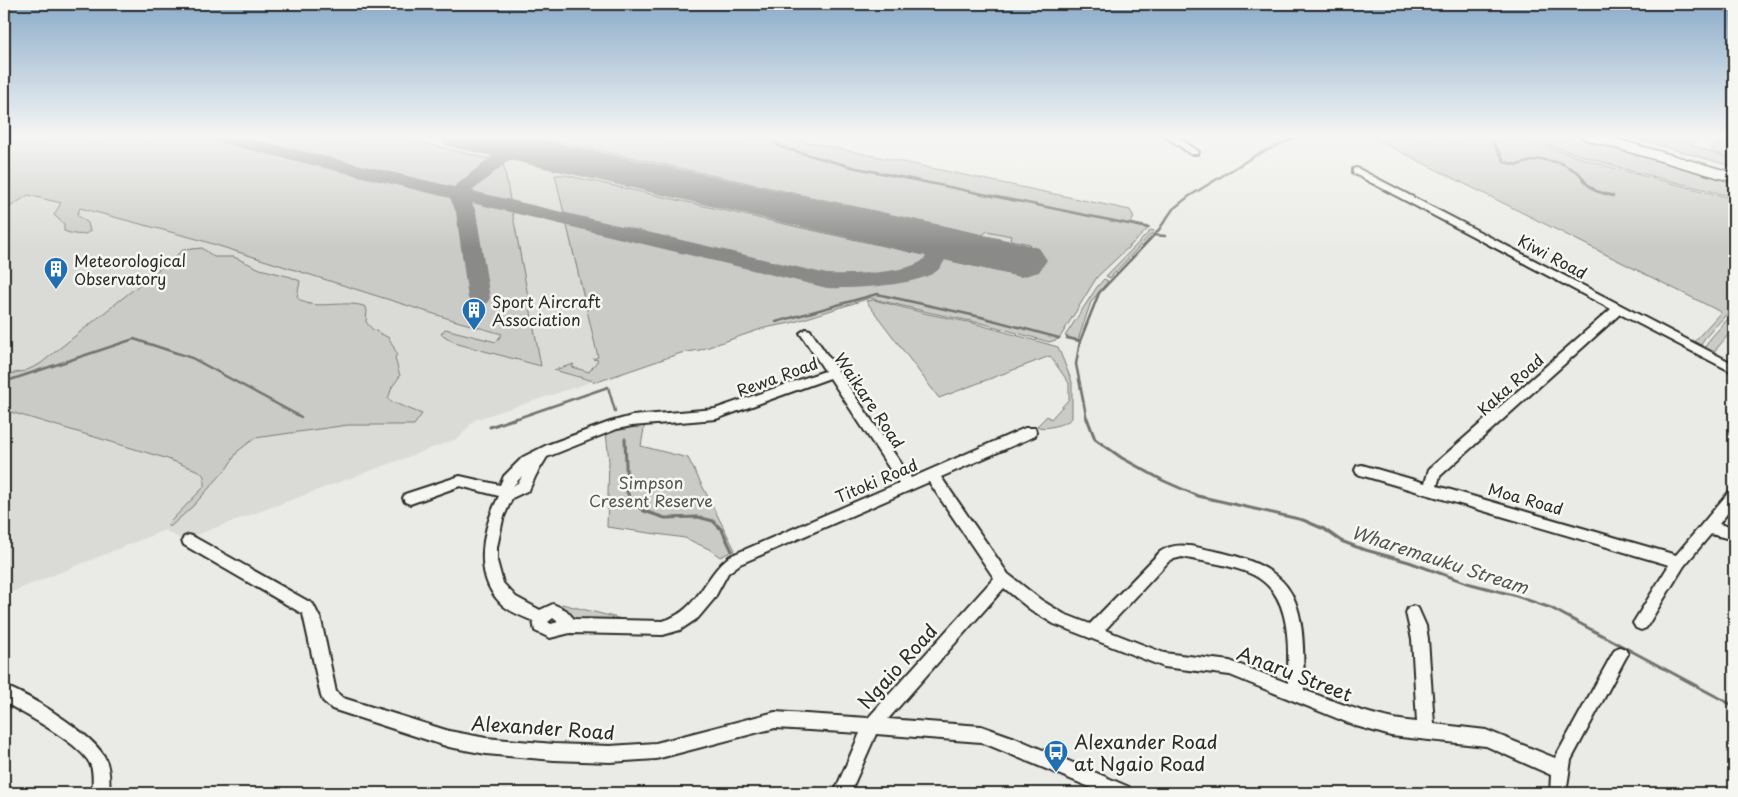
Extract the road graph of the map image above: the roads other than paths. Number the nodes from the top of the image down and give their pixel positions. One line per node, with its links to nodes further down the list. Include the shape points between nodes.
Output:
1 (1362, 173): 4 (street, Kiwi Road)
2 (1717, 173): 3 (highway)
3 (1734, 178)
4 (1619, 308): 6 (street, Kiwi Road); 12 (street, Kaka Road, via 1434,473)
5 (806, 333): 7 (street, Waikare Road)
6 (1734, 369)
7 (832, 373): 11 (street, Waikare Road); 13 (street, Rewa Road, via 734,408 708,415 623,423 552,449 537,461 524,486)
8 (1030, 432): 10 (street, Titoki Road)
9 (1362, 470): 12 (street, Moa Road)
10 (932, 475): 11 (street, Titoki Road); 20 (street, Anaru Street)
11 (908, 484): 13 (street, Titoki Road, via 735,560 723,570 694,613 680,623 663,628 570,626 550,631 540,626 541,617 508,600 490,566 494,524)
12 (1430, 488): 19 (street, Moa Road)
13 (508, 493): 15 (street, via 460,481)
14 (1734, 496): 16 (street)
15 (410, 498)
16 (1708, 527): 17 (street); 19 (street)
17 (1734, 534)
18 (188, 541): 27 (street, Alexander Road, via 308,609 330,696 338,704 449,739 486,746 610,754 656,751 776,720)
19 (1679, 562): 22 (street)
20 (1003, 579): 23 (street, Anaru Street, via 1059,619); 27 (street, Ngaio Road)
21 (1413, 612): 28 (street, via 1420,639)
22 (1640, 623)
23 (1093, 632): 26 (street, Anaru Street, via 1164,660 1230,668); 26 (street, via 1171,552 1182,551 1250,567 1264,572 1287,596 1293,614)
24 (1620, 654): 29 (street, via 1565,754)
25 (4, 693): 30 (street, via 75,739 94,756 99,764)
26 (1296, 693): 28 (street, Anaru Street, via 1356,718 1391,728)
27 (871, 726): 31 (street, Ngaio Road); 32 (street, Alexander Road, via 981,734)
28 (1426, 730): 29 (street, Anaru Street, via 1486,738)
29 (1560, 770): 33 (street)
30 (101, 793)
31 (842, 793)
32 (1123, 793)
33 (1558, 793)

